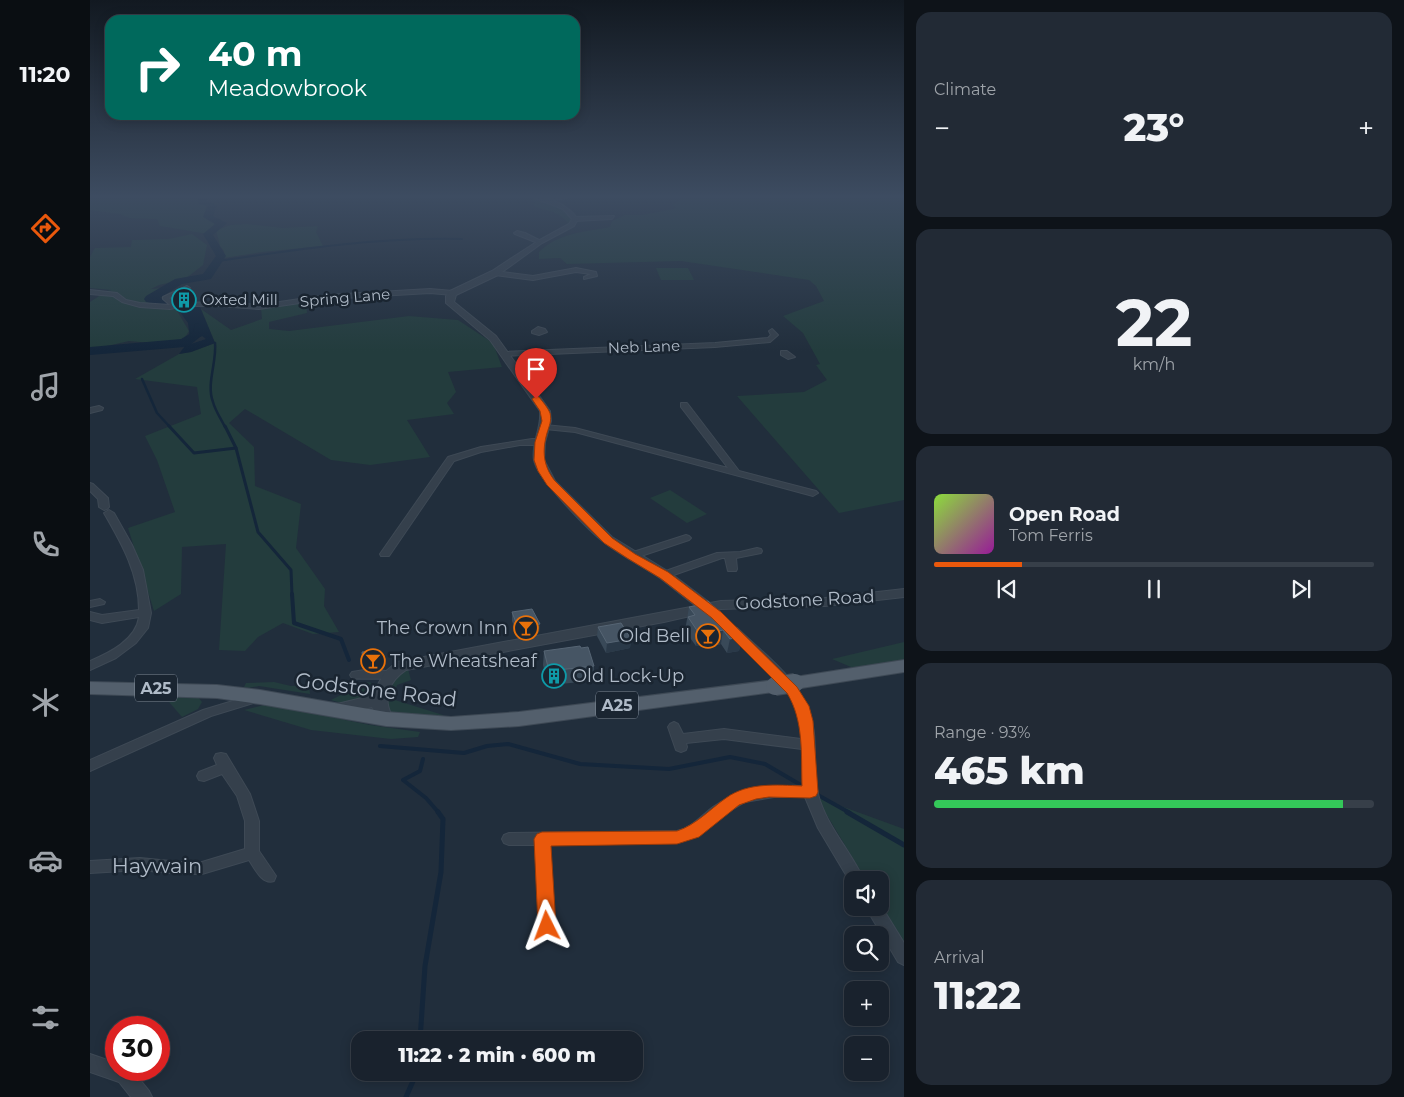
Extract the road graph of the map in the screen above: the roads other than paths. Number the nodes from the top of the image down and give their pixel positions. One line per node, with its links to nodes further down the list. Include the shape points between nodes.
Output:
1 (531, 248): 2 (street)
2 (495, 273): 3 (street, via 533,278 576,270 594,273 594,276); 5 (street)
3 (586, 278)
4 (90, 292): 7 (street, Spring Lane, via 115,294 124,301 140,305)
5 (453, 293): 7 (street, Spring Lane, via 430,291 328,298 259,307); 11 (street, via 450,303 486,331)
6 (183, 296): 7 (street, via 187,288 165,298)
7 (178, 305)
8 (772, 331): 10 (street, Neb Lane, via 775,335 770,340)
9 (674, 340): 10 (street)
10 (669, 347): 11 (street, Neb Lane)
11 (504, 354): 15 (street, via 545,411)
12 (684, 405): 17 (street)
13 (99, 408): 14 (street)
14 (90, 411)
15 (545, 427): 16 (street); 18 (street, via 575,430)
16 (540, 442): 24 (street, via 462,454 451,460); 26 (street, via 539,460 546,477 598,532)
17 (723, 456): 18 (street); 19 (street)
18 (705, 463): 19 (street)
19 (735, 471): 21 (street)
20 (90, 486): 30 (street, via 103,498 106,510 137,566)
21 (813, 493)
22 (686, 538): 26 (street)
23 (757, 551): 25 (street)
24 (385, 554)
25 (730, 555): 27 (street); 28 (street, via 721,555)
26 (631, 556): 28 (street)
27 (732, 569)
28 (664, 575): 31 (street)
29 (904, 593): 31 (street, Godstone Road, via 824,602 720,605)
30 (146, 613): 32 (street, via 102,619); 33 (street, via 143,627 127,644)
31 (715, 615): 36 (street, Godstone Road, via 689,614 540,639 402,666); 45 (street, via 792,690 804,713)
32 (90, 616)
33 (90, 666)
34 (904, 666): 43 (main road, Godstone Road / A25, bridge, via 486,723 426,723)
35 (356, 674): 36 (street)
36 (389, 675): 40 (street)
37 (90, 688): 38 (main road, A25, via 188,688)
38 (222, 692): 39 (main road, A25); 42 (street)
39 (259, 697): 41 (main road, Godstone Road / A25); 42 (street)
40 (378, 697): 41 (street, via 366,703); 43 (street, via 380,712)
41 (330, 710): 43 (main road, Godstone Road / A25)
42 (210, 712): 46 (street)
43 (385, 718)
44 (678, 738): 45 (street, via 724,734)
45 (807, 745): 48 (street)
46 (90, 766)
47 (204, 776): 51 (street, via 223,763 243,794 252,822)
48 (810, 787): 50 (street, via 755,792 734,801 693,832 677,837); 53 (street, via 822,821)
49 (509, 839): 50 (street)
50 (542, 839): 56 (street)
51 (252, 853): 52 (street, Haywain, via 202,868 140,864); 54 (street)
52 (90, 867)
53 (853, 871)
54 (269, 876)
55 (879, 916): 57 (street)
56 (547, 926)
57 (904, 957)
58 (90, 1063): 59 (street, via 125,1074)
59 (144, 1097)

